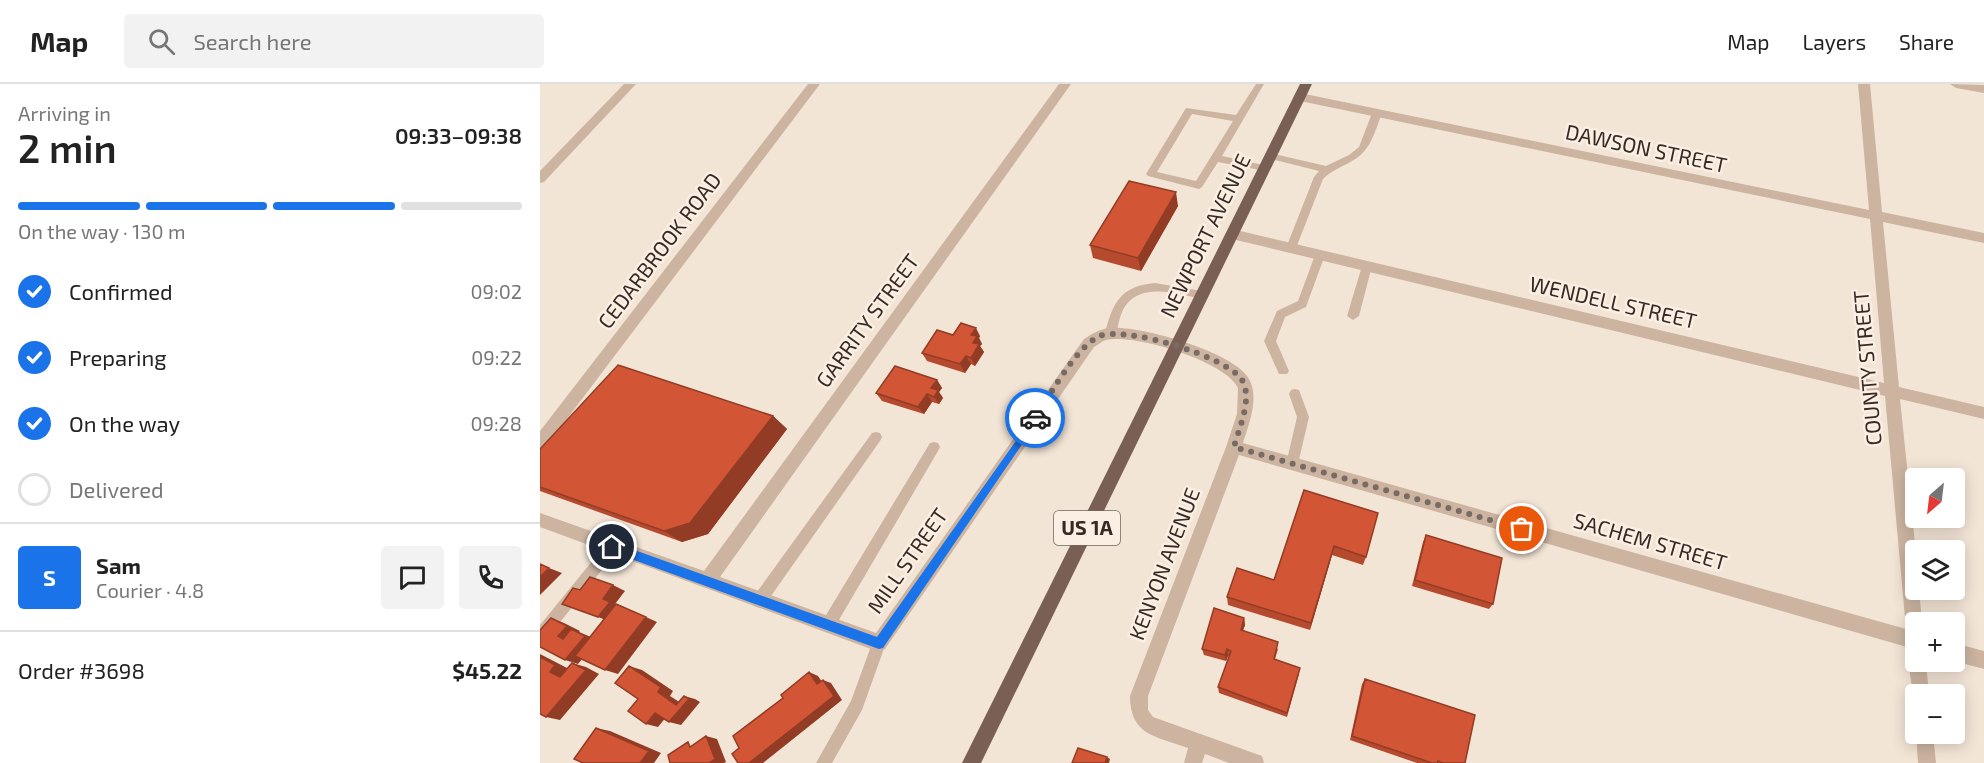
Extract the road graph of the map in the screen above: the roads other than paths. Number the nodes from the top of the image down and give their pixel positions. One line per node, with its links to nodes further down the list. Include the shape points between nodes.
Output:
1 (630, 84): 15 (street)
2 (814, 84): 31 (street, CEDARBROOK ROAD)
3 (1065, 84): 37 (street, GARRITY STREET)
4 (1260, 84): 11 (lane)
5 (1306, 84): 9 (main road, NEWPORT AVENUE / US 1A)
6 (1864, 84): 16 (street, COUNTY STREET)
7 (1956, 84): 8 (street)
8 (1984, 89)
9 (1300, 97): 10 (street, DAWSON STREET); 13 (main road, NEWPORT AVENUE / US 1A)
10 (1377, 113): 14 (lane, via 1362,149); 16 (street, DAWSON STREET)
11 (1239, 119): 12 (lane); 12 (lane, via 1189,110 1151,174 1199,185)
12 (1216, 158): 13 (lane)
13 (1268, 162): 14 (lane); 17 (main road, NEWPORT AVENUE / US 1A)
14 (1325, 169): 19 (lane)
15 (540, 179)
16 (1876, 217): 18 (street, DAWSON STREET); 27 (street, COUNTY STREET)
17 (1232, 234): 19 (street, WENDELL STREET); 22 (main road, NEWPORT AVENUE / US 1A)
18 (1984, 238)
19 (1291, 248): 20 (street, WENDELL STREET)
20 (1320, 255): 21 (street, WENDELL STREET); 26 (lane, via 1302,304 1281,314 1270,341)
21 (1367, 266): 23 (lane); 27 (street, WENDELL STREET)
22 (1202, 295): 24 (lane, via 1163,286 1138,288 1125,296 1114,312); 25 (main road, NEWPORT AVENUE / US 1A)
23 (1353, 316)
24 (1111, 333): 25 (street); 43 (street, MILL STREET, via 1089,343 1079,354)
25 (1175, 347): 33 (street, KENYON AVENUE, via 1214,359 1242,380 1245,409); 49 (main road, NEWPORT AVENUE / US 1A)
26 (1283, 371)
27 (1892, 390): 29 (street, WENDELL STREET); 39 (street, COUNTY STREET)
28 (1295, 394): 34 (lane, via 1303,417)
29 (1984, 413)
30 (876, 437): 38 (lane)
31 (540, 443)
32 (934, 447): 40 (lane)
33 (1234, 447): 34 (street, SACHEM STREET); 46 (street, KENYON AVENUE, via 1139,696 1139,713 1147,724)
34 (1292, 464): 42 (street, SACHEM STREET)
35 (540, 520): 36 (street, MILL STREET)
36 (612, 547): 37 (street, MILL STREET); 41 (lane)
37 (706, 582): 38 (street, MILL STREET)
38 (759, 601): 40 (street, MILL STREET)
39 (1912, 612)
40 (828, 625): 43 (street, MILL STREET)
41 (540, 636)
42 (1905, 638)
43 (879, 644): 48 (lane, via 857,705)
44 (1965, 655): 45 (street)
45 (1984, 660)
46 (1198, 744): 50 (street); 51 (street, KENYON AVENUE)
47 (1925, 744): 52 (street)
48 (824, 763)
49 (971, 763)
50 (1193, 763)
51 (1255, 763)
52 (1927, 763)

